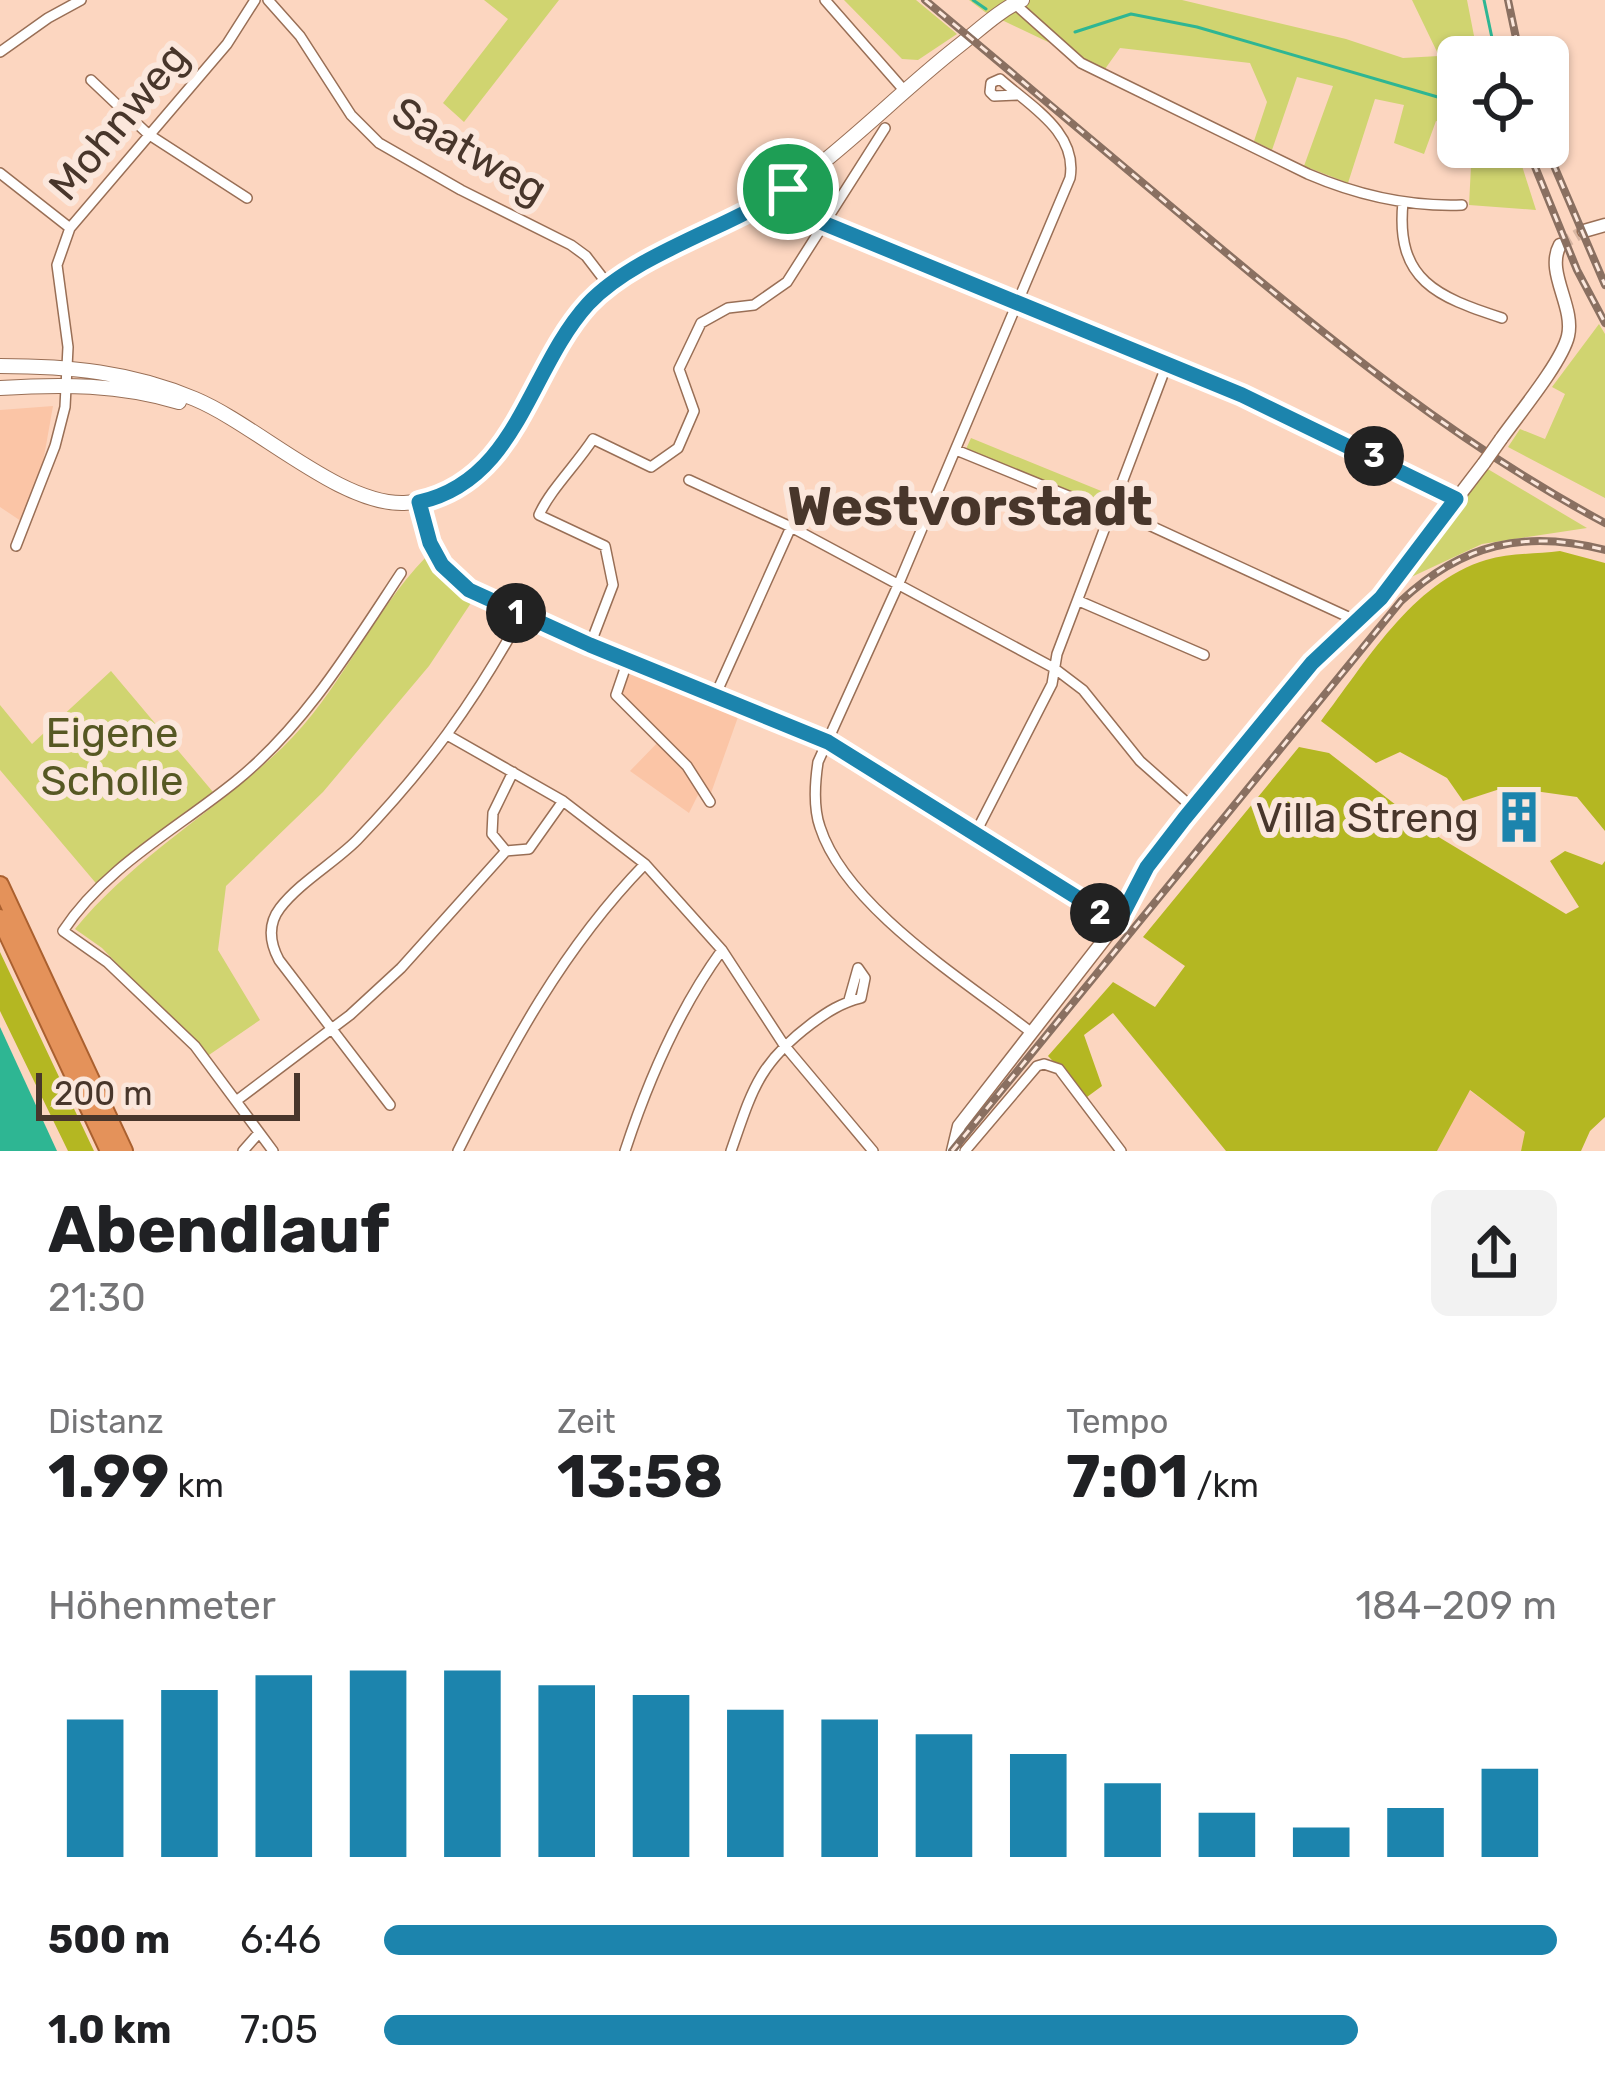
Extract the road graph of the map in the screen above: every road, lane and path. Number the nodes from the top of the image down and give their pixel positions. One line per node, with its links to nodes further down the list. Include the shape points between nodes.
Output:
1 (81, 0): 6 (street)
2 (255, 0): 11 (street, Mohnweg)
3 (268, 0): 22 (street, Saatweg, via 379,143 586,256)
4 (825, 0): 8 (street)
5 (1018, 1): 8 (main road); 15 (street, via 1082,63 1128,88 1308,174)
6 (0, 52)
7 (92, 80): 11 (street)
8 (903, 89): 13 (main road)
9 (1017, 95): 23 (street, via 1058,131 1072,166)
10 (885, 128): 17 (street)
11 (148, 134): 14 (street); 19 (street, Mohnweg)
12 (0, 172): 19 (street)
13 (788, 189): 17 (street); 22 (main road)
14 (247, 197)
15 (1403, 202): 16 (street); 24 (street, via 1407,257 1421,280 1442,297)
16 (1462, 206)
17 (823, 223): 23 (street); 43 (street, via 774,295 701,322 679,369 694,411 677,448 651,467 593,439 544,503 539,515 605,545 613,585)
18 (1605, 225): 20 (street)
19 (70, 228): 27 (street, Mohnweg, via 57,265)
20 (1584, 231)
21 (1560, 245): 33 (street, bridge, via 1555,259 1568,339)
22 (609, 286): 34 (main road, via 560,339 487,465)
23 (1019, 302): 25 (street); 31 (street)
24 (1502, 318)
25 (1167, 364): 33 (street); 35 (street)
26 (0, 366): 27 (main road)
27 (68, 366): 28 (street, Mohnweg); 30 (main road, via 155,385)
28 (66, 384): 29 (main road); 30 (main road, via 152,394); 37 (street, Mohnweg, via 55,446)
29 (0, 388)
30 (240, 424): 34 (main road, via 358,495)
31 (956, 450): 35 (street); 39 (street)
32 (689, 480): 36 (street)
33 (1456, 499): 42 (street)
34 (419, 502): 41 (street, via 430,543 454,579)
35 (1111, 510): 40 (street); 42 (street)
36 (791, 527): 39 (street); 47 (street)
37 (16, 546)
38 (401, 573): 65 (street, via 283,736 122,867 63,931 134,985)
39 (899, 583): 46 (street); 49 (street)
40 (1079, 601): 44 (street); 46 (street)
41 (522, 616): 43 (street); 48 (street)
42 (1357, 620): 53 (street)
43 (590, 645): 45 (street)
44 (1204, 655)
45 (628, 660): 47 (street); 52 (street, via 616,695 687,766)
46 (1054, 668): 53 (street); 54 (street)
47 (715, 696): 49 (street)
48 (449, 736): 50 (street); 62 (street, via 352,844 279,908 271,944)
49 (828, 742): 54 (street); 63 (street, via 815,786 819,826 838,863 921,949)
50 (514, 772): 51 (street); 55 (street, via 494,813 492,834)
51 (563, 801): 55 (street, via 529,849); 56 (street)
52 (710, 802)
53 (1193, 808): 59 (street, via 1147,867)
54 (974, 834): 59 (street)
55 (506, 851): 62 (street, via 401,968)
56 (645, 864): 60 (street); 72 (street, via 539,997)
57 (0, 885): 69 (highway)
58 (0, 918): 68 (highway)
59 (1118, 923): 63 (street)
60 (722, 950): 64 (street); 73 (street, via 659,1061)
61 (850, 1000): 64 (street)
62 (331, 1030): 65 (street); 66 (street)
63 (1032, 1034): 76 (street, via 959,1126)
64 (784, 1045): 74 (street, via 758,1078); 75 (street)
65 (236, 1100): 67 (street)
66 (390, 1105)
67 (258, 1133): 70 (street); 71 (street)
68 (109, 1151)
69 (124, 1151)
70 (243, 1151)
71 (273, 1151)
72 (458, 1151)
73 (625, 1151)
74 (730, 1151)
75 (873, 1151)
76 (952, 1151)
77 (965, 1151): 78 (street, via 1045,1064 1059,1070)
78 (1121, 1151)

